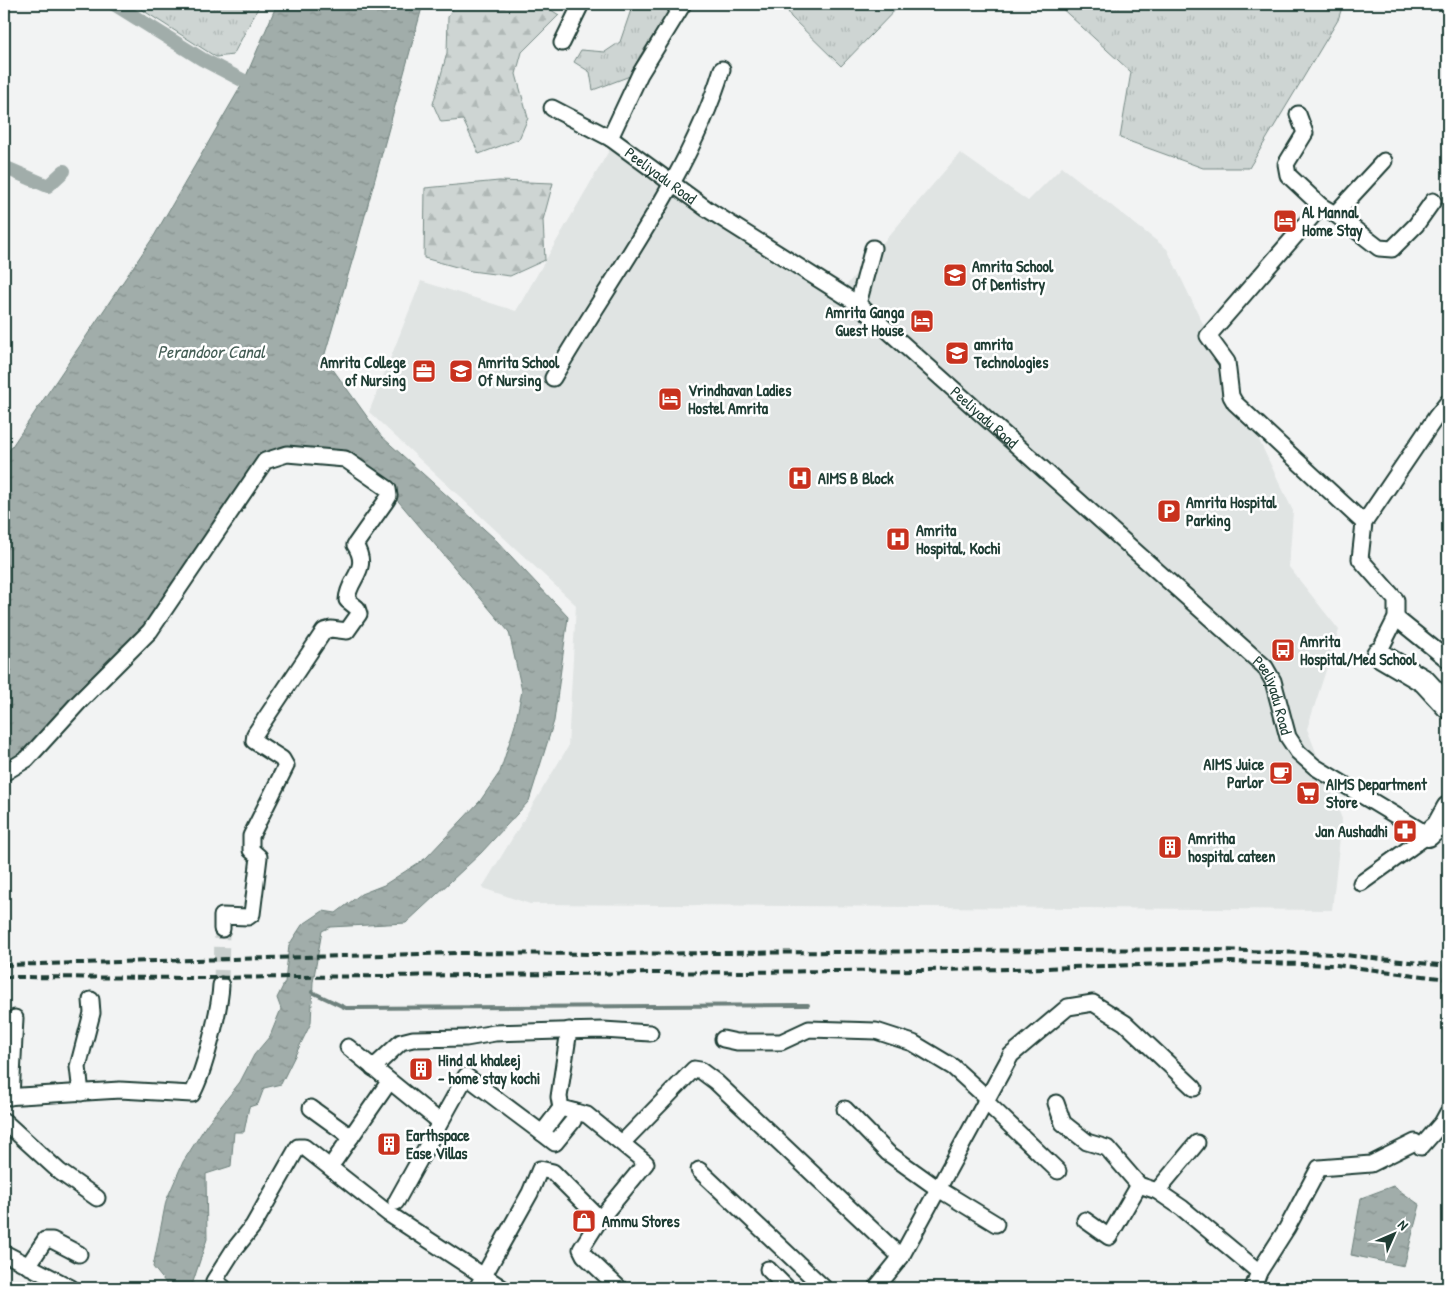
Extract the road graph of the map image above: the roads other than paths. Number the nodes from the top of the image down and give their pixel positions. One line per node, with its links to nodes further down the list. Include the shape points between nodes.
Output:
1 (581, 4): 3 (street)
2 (683, 4): 7 (street, Peeliyadu Road, via 640,74)
3 (562, 43)
4 (722, 69): 9 (street, via 715,94)
5 (552, 108): 7 (street)
6 (1298, 114): 11 (street, via 1306,133 1285,168 1288,175)
7 (610, 138): 9 (street, Peeliyadu Road)
8 (1384, 161): 12 (street)
9 (672, 183): 14 (street, Peeliyadu Road, via 707,209); 15 (street)
10 (1433, 201): 12 (street, via 1392,250 1379,248)
11 (1321, 206): 12 (street); 17 (street, via 1208,336 1227,362 1231,396 1235,403)
12 (1335, 214)
13 (873, 248): 14 (street)
14 (858, 304): 24 (street, Peeliyadu Road, via 1265,667 1273,681 1288,737 1298,752 1315,767)
15 (552, 378)
16 (1448, 402): 17 (street)
17 (1364, 523): 18 (street, via 1360,559 1396,600)
18 (1396, 618): 19 (street); 20 (street)
19 (1378, 654): 21 (street, via 1424,681)
20 (1448, 660)
21 (1448, 707)
22 (4, 773): 26 (street, via 27,759 150,632 265,461 287,454 344,459 388,489 389,496 355,545 360,553 360,571 347,600 359,614 347,631 324,631 255,734 254,741 282,759 286,766 251,836 251,850 259,857 252,914 248,917 222,916)
23 (1448, 808): 24 (street)
24 (1428, 836): 25 (street)
25 (1361, 883)
26 (222, 930)
27 (221, 985): 37 (street, via 221,1002 192,1094 120,1090)
28 (91, 1000): 37 (street, via 92,1013 78,1067)
29 (15, 1018): 38 (street)
30 (569, 1030): 31 (street); 34 (street, via 413,1039 401,1042); 43 (street, via 559,1097)
31 (650, 1033)
32 (723, 1039): 39 (street, via 781,1042 809,1029 876,1031 913,1043 954,1067)
33 (348, 1047): 34 (street)
34 (373, 1068): 35 (street)
35 (389, 1082): 46 (street); 47 (street)
36 (1194, 1088): 39 (street, via 1125,1023 1093,1003 1068,1007 1011,1055)
37 (81, 1093): 38 (street)
38 (7, 1097)
39 (986, 1100): 52 (street); 54 (street)
40 (1056, 1103): 53 (street, via 1063,1123 1087,1142 1108,1148)
41 (311, 1108): 47 (street)
42 (845, 1109): 54 (street, via 888,1153)
43 (568, 1110): 46 (street, via 542,1132 466,1076); 48 (street, via 587,1115)
44 (1448, 1112): 66 (street, via 1442,1123 1418,1145 1372,1164 1319,1168)
45 (4, 1121): 56 (street, via 60,1172)
46 (439, 1121): 57 (street)
47 (350, 1137): 50 (street)
48 (623, 1142): 58 (street, via 646,1163); 63 (street, via 694,1069 700,1070)
49 (1197, 1143): 55 (street)
50 (335, 1160)
51 (699, 1170): 73 (street)
52 (1058, 1171)
53 (1139, 1185): 55 (street); 59 (street, via 1109,1236)
54 (937, 1188): 60 (street); 63 (street)
55 (1157, 1191): 66 (street)
56 (97, 1198)
57 (396, 1202)
58 (600, 1219): 67 (street, via 553,1172 540,1169); 71 (street, via 581,1249)
59 (1085, 1220)
60 (996, 1224)
61 (4, 1253): 64 (street)
62 (79, 1254): 64 (street, via 52,1240 45,1240)
63 (901, 1256): 74 (street)
64 (28, 1266): 68 (street)
65 (768, 1270): 72 (street)
66 (1259, 1272): 75 (street)
67 (480, 1282): 69 (street, via 304,1147 298,1146 253,1226 214,1281); 70 (street)
68 (71, 1288)
69 (224, 1288)
70 (502, 1288)
71 (619, 1288)
72 (787, 1288)
73 (824, 1288)
74 (876, 1288)
75 (1253, 1288)

